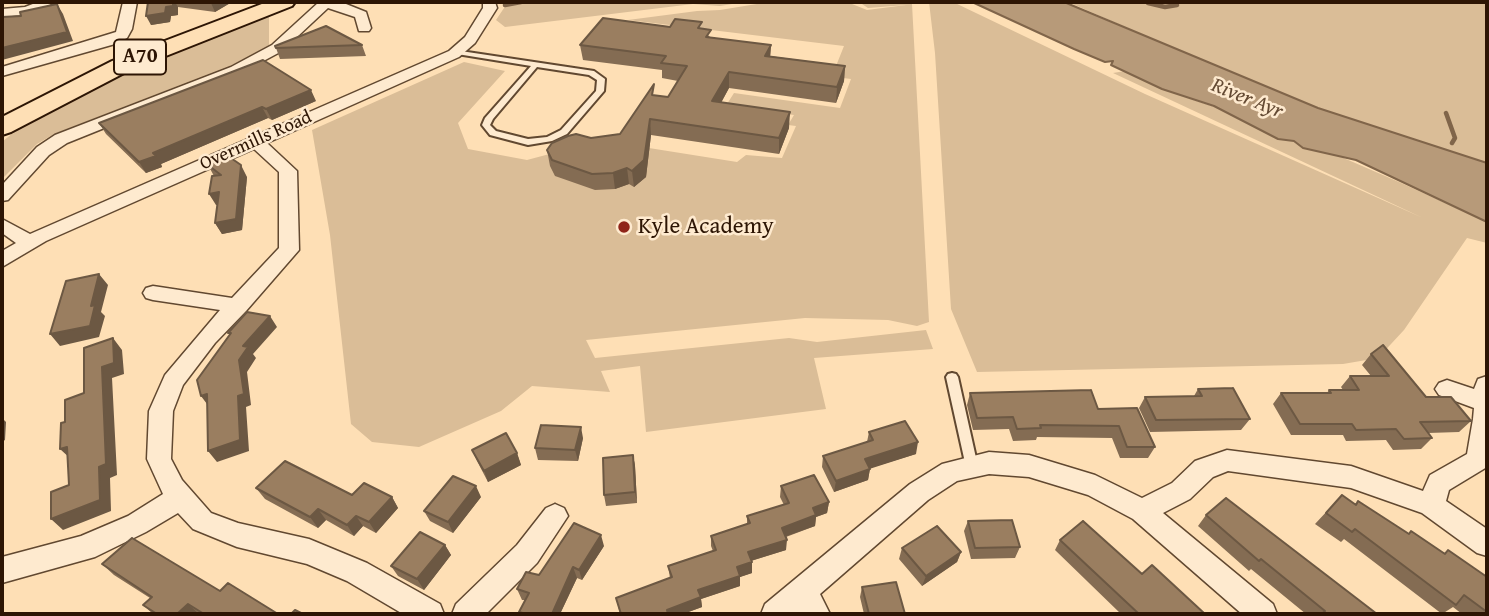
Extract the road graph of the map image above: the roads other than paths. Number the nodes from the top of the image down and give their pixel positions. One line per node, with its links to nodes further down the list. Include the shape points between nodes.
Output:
1 (130, 2): 10 (street, via 122,35)
2 (285, 2): 11 (main road, A70, via 120,66)
3 (489, 2): 8 (street, Overmills Road, via 481,23)
4 (326, 3): 7 (street, via 361,15); 13 (street, via 277,48 236,70 61,139 43,151)
5 (44, 4): 6 (street)
6 (2, 13)
7 (364, 28)
8 (457, 52): 9 (lane); 12 (street, Overmills Road)
9 (536, 64): 9 (lane, via 598,76 600,91 564,132 549,139 528,142 493,133 486,125 489,118)
10 (2, 72)
11 (2, 127)
12 (256, 142): 15 (street, Overmills Road); 20 (street, via 288,171 289,250)
13 (2, 196)
14 (2, 225): 15 (street)
15 (29, 242): 16 (street, Overmills Road)
16 (2, 260)
17 (205, 281): 19 (street)
18 (153, 293): 19 (street)
19 (188, 299): 20 (street)
20 (239, 306): 25 (street, via 207,337 173,382 161,411 159,459)
21 (952, 377): 24 (lane)
22 (1447, 389): 23 (street)
23 (1486, 394): 26 (street, via 1478,460 1439,483)
24 (971, 467): 27 (street, via 989,463 1029,466 1096,486); 31 (street, via 951,472 919,492)
25 (181, 497): 30 (street, via 85,548); 32 (street, via 202,520 237,535 309,552)
26 (1431, 505): 27 (street, via 1352,477 1227,460 1204,468 1181,491); 29 (street)
27 (1142, 511): 35 (street)
28 (555, 516): 33 (street, via 527,554)
29 (1487, 544)
30 (2, 570)
31 (809, 604): 34 (street)
32 (430, 614)
33 (466, 614)
34 (775, 614)
35 (1264, 614)

